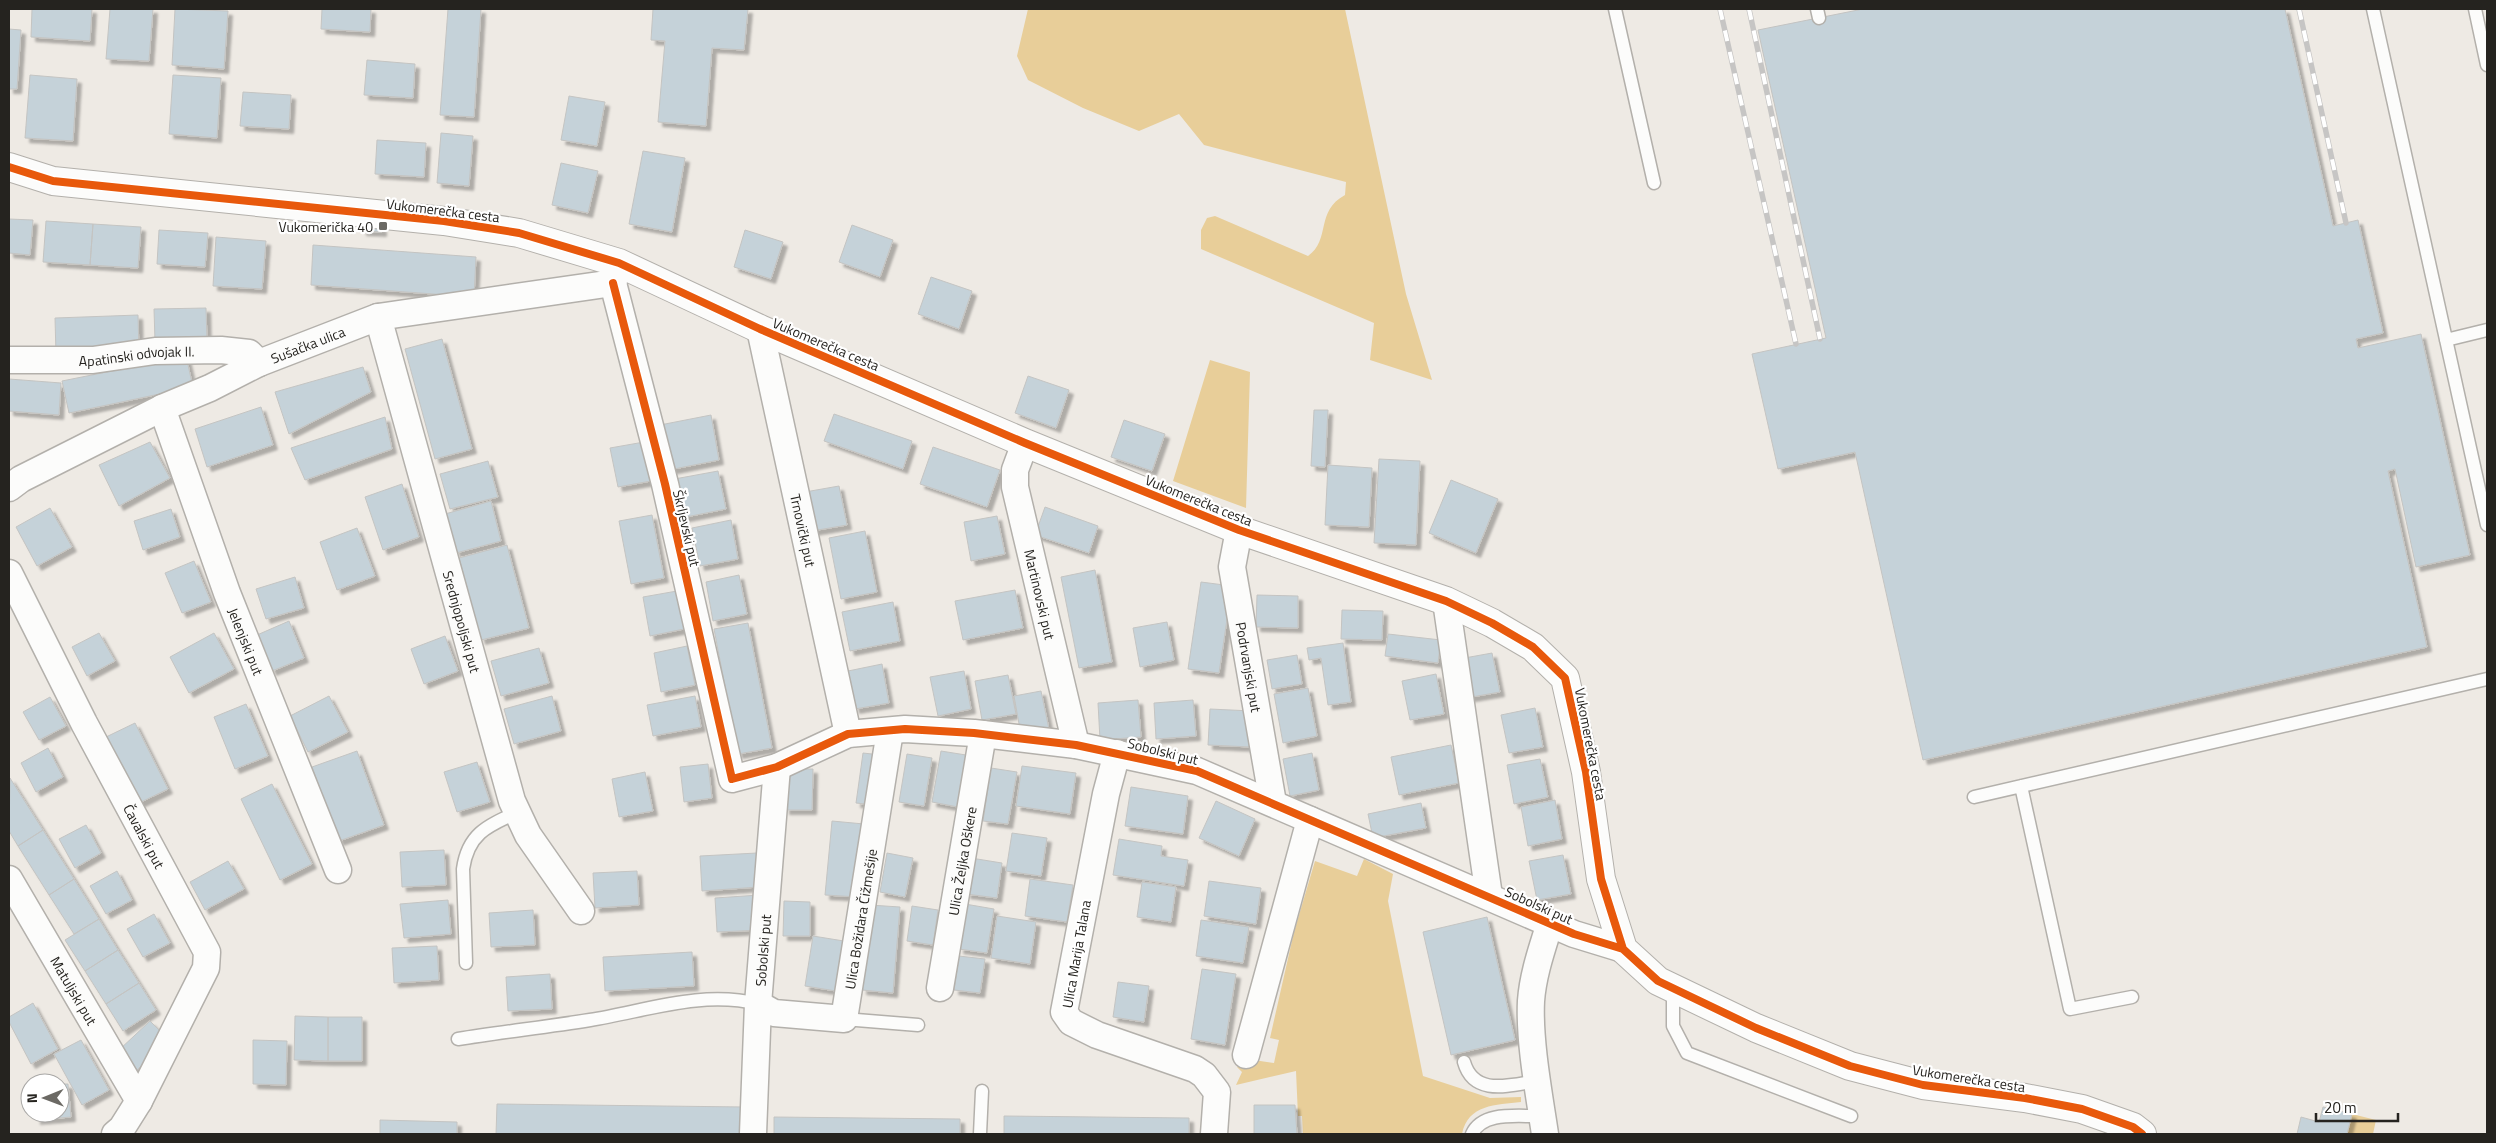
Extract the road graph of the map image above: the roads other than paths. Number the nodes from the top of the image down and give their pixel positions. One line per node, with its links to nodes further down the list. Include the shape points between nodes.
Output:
1 (1614, 9): 6 (lane)
2 (2373, 9): 11 (lane)
3 (2475, 9): 4 (lane)
4 (2487, 65)
5 (9, 167): 7 (street, Vukomerečka cesta, via 53,181 444,221 519,233)
6 (1654, 183)
7 (616, 273): 8 (street, Sušačka ulica); 9 (street, Vukomerečka cesta); 28 (street, Škrljevski put)
8 (378, 317): 13 (street, Sušačka ulica); 32 (street, Srednjopoljski put)
9 (760, 328): 15 (street, Vukomerečka cesta); 23 (street, Trnovički put)
10 (2487, 330): 11 (lane)
11 (2446, 340): 17 (lane)
12 (9, 360): 13 (street, Apatinski odvojak II., via 93,360 155,352 221,350 249,353)
13 (259, 363): 14 (street, Sušačka ulica)
14 (162, 408): 16 (street, Sušačka ulica); 34 (street, Jelenjski put, via 227,593)
15 (1025, 443): 18 (street, Vukomerečka cesta); 25 (street, Martinovski put, via 1015,470 1015,486)
16 (13, 482)
17 (2487, 525)
18 (1239, 530): 20 (street, Vukomerečka cesta); 31 (street, Podrvanjski put, via 1232,568)
19 (9, 573): 52 (street, Čavalski put, via 84,723 207,952 206,968)
20 (1446, 601): 36 (street); 39 (street, Vukomerečka cesta, via 1492,622 1533,647 1565,678 1586,772 1601,879)
21 (2487, 679): 29 (lane)
22 (890, 730): 23 (street, Sobolski put); 24 (street, Sobolski put); 45 (street, Ulica Božidara Čižmešije)
23 (848, 734): 27 (street, Sobolski put)
24 (983, 734): 25 (street, Sobolski put); 41 (street, Ulica Željka Oškere)
25 (1076, 746): 26 (street, Sobolski put)
26 (1117, 753): 31 (street, Sobolski put, via 1197,771); 58 (street, Ulica Marija Talana, via 1106,794 1064,1012 1071,1022 1097,1035 1204,1075 1217,1092)
27 (777, 767): 28 (street, Sobolski put); 44 (street, Sobolski put)
28 (732, 779)
29 (2021, 786): 30 (lane); 43 (lane, via 2070,1009)
30 (1974, 797)
31 (1273, 804): 33 (street, Sobolski put)
32 (516, 812): 37 (street, Srednjopoljski put, via 528,835); 40 (lane, via 490,824 474,838 466,854)
33 (1310, 820): 36 (street, Sobolski put); 48 (street)
34 (338, 870)
35 (9, 879): 52 (street, Matuljski put)
36 (1488, 896): 38 (street, Sobolski put)
37 (581, 910)
38 (1550, 923): 39 (street, Sobolski put); 50 (street, Sobolski put, via 1536,968 1531,1002)
39 (1623, 949): 42 (street, Vukomerečka cesta, via 1658,981)
40 (466, 962)
41 (940, 988)
42 (1673, 988): 53 (lane, via 1673,1026 1687,1053); 60 (street, Vukomerečka cesta, via 1756,1028 1850,1066 1923,1085 2082,1109 2133,1126)
43 (2132, 996)
44 (758, 1004): 45 (street, via 774,1013); 47 (lane, via 736,998 704,998 590,1020); 56 (street, Sobolski put)
45 (844, 1019): 46 (lane)
46 (918, 1025)
47 (458, 1038)
48 (1246, 1055)
49 (1464, 1062): 50 (lane, via 1471,1077 1482,1085 1495,1087)
50 (1537, 1082): 54 (street, Sobolski put)
51 (982, 1090): 57 (lane)
52 (139, 1101): 55 (street, Čavalski put)
53 (1851, 1116)
54 (1545, 1130): 59 (lane, via 1495,1117 1483,1122)
55 (115, 1134)
56 (753, 1134)
57 (980, 1134)
58 (1214, 1134)
59 (1472, 1134)
60 (2142, 1134)

